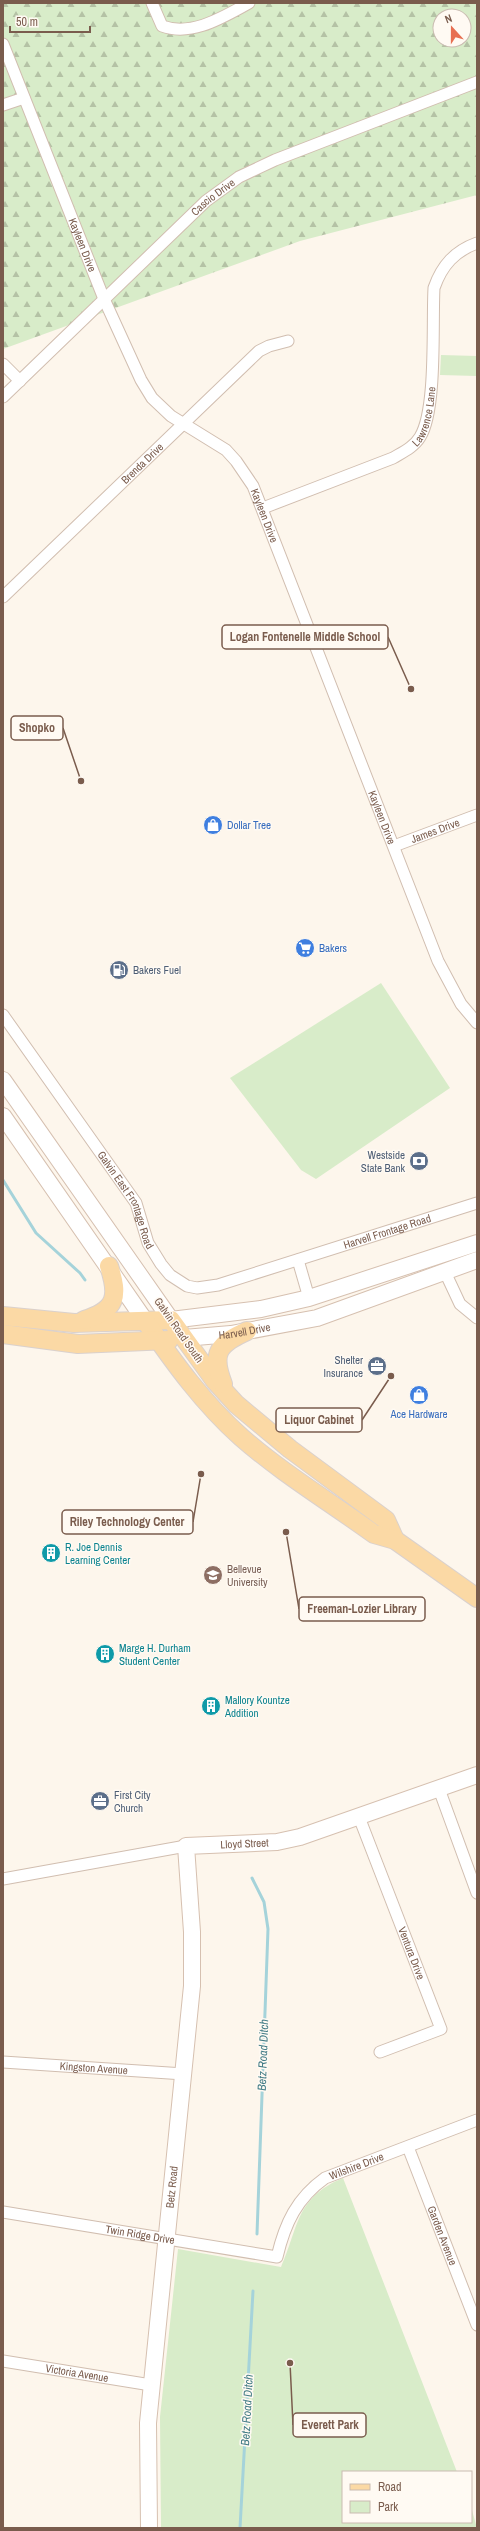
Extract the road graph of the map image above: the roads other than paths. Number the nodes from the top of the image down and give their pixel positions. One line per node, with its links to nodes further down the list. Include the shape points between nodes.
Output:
1 (152, 3): 2 (street, via 162,26 172,29 196,28)
2 (249, 3)
3 (3, 44): 5 (street, Kayleen Drive)
4 (477, 82): 8 (street, Cascio Drive, via 275,160 239,177 206,201)
5 (24, 98): 6 (street); 8 (street, Kayleen Drive)
6 (3, 105)
7 (477, 243): 14 (street, Lawrence Lane, via 453,256 441,272 434,288 429,410 420,438 394,458)
8 (104, 300): 11 (street, Cascio Drive); 13 (street, Kayleen Drive, via 147,390 163,409)
9 (288, 341): 13 (street, Brenda Drive, via 259,351)
10 (3, 364): 11 (street)
11 (20, 381): 12 (street, Cascio Drive)
12 (3, 397)
13 (184, 424): 14 (street, Kayleen Drive, via 217,443 236,461 253,486); 15 (street, Brenda Drive)
14 (263, 508): 17 (street, Kayleen Drive)
15 (3, 597)
16 (477, 815): 17 (street, James Drive)
17 (394, 846): 19 (street, Kayleen Drive, via 444,975 461,1004)
18 (3, 1015): 24 (street, Galvin East Frontage Road, via 136,1203 148,1243 170,1275 188,1286 206,1287)
19 (477, 1024)
20 (3, 1080): 31 (main road, Galvin Road South)
21 (3, 1116): 26 (main road, Galvin Road South)
22 (477, 1203): 24 (street, Harvell Frontage Road)
23 (477, 1243): 28 (main road, Harvell Drive)
24 (298, 1260): 28 (street)
25 (477, 1260): 27 (main road, Harvell Drive)
26 (109, 1266): 32 (main road, Galvin Road South); 33 (main road, via 116,1292 111,1305 97,1316)
27 (445, 1272): 30 (street, via 460,1304); 34 (main road, Harvell Drive, via 317,1318)
28 (308, 1298): 31 (main road, Harvell Drive, via 261,1309)
29 (3, 1316): 33 (main road, Harvell Drive)
30 (477, 1318)
31 (171, 1320): 32 (main road, Harvell Drive); 36 (main road, Galvin Road South)
32 (146, 1322): 33 (main road, Harvell Drive); 37 (main road, Galvin Road South)
33 (74, 1323)
34 (247, 1331): 36 (main road, Harvell Drive); 38 (main road, via 224,1343 217,1357 218,1369)
35 (3, 1334): 37 (main road, Harvell Drive, via 78,1344)
36 (184, 1338): 37 (main road, Harvell Drive); 38 (main road, Galvin Road South)
37 (160, 1342): 39 (main road, Galvin Road South, via 195,1388 241,1436 278,1466 374,1534)
38 (226, 1392): 39 (main road, Galvin Road South, via 262,1427 386,1520)
39 (394, 1540): 40 (main road, Galvin Road South)
40 (477, 1598)
41 (477, 1775): 42 (main road, Lloyd Street)
42 (439, 1789): 43 (main road, Lloyd Street); 46 (street)
43 (359, 1816): 44 (main road, Lloyd Street, via 300,1837 277,1842); 47 (street, Ventura Drive, via 441,2029)
44 (186, 1846): 45 (street, Lloyd Street); 49 (main road, Betz Road, via 192,1932 192,1986)
45 (3, 1879)
46 (477, 1893)
47 (380, 2052)
48 (3, 2062): 49 (street, Kingston Avenue)
49 (184, 2074): 53 (main road, Betz Road)
50 (477, 2120): 51 (street, Wilshire Drive)
51 (408, 2147): 54 (street, Wilshire Drive, via 325,2178 309,2190 296,2205); 55 (street, Garden Avenue)
52 (3, 2212): 53 (street, Twin Ridge Drive)
53 (167, 2240): 54 (street, Twin Ridge Drive); 58 (main road, Betz Road)
54 (276, 2256)
55 (473, 2305): 56 (street, Garden Avenue)
56 (477, 2325)
57 (3, 2361): 58 (street, Victoria Avenue)
58 (151, 2385): 59 (main road, Betz Road, via 147,2467)
59 (149, 2528)

